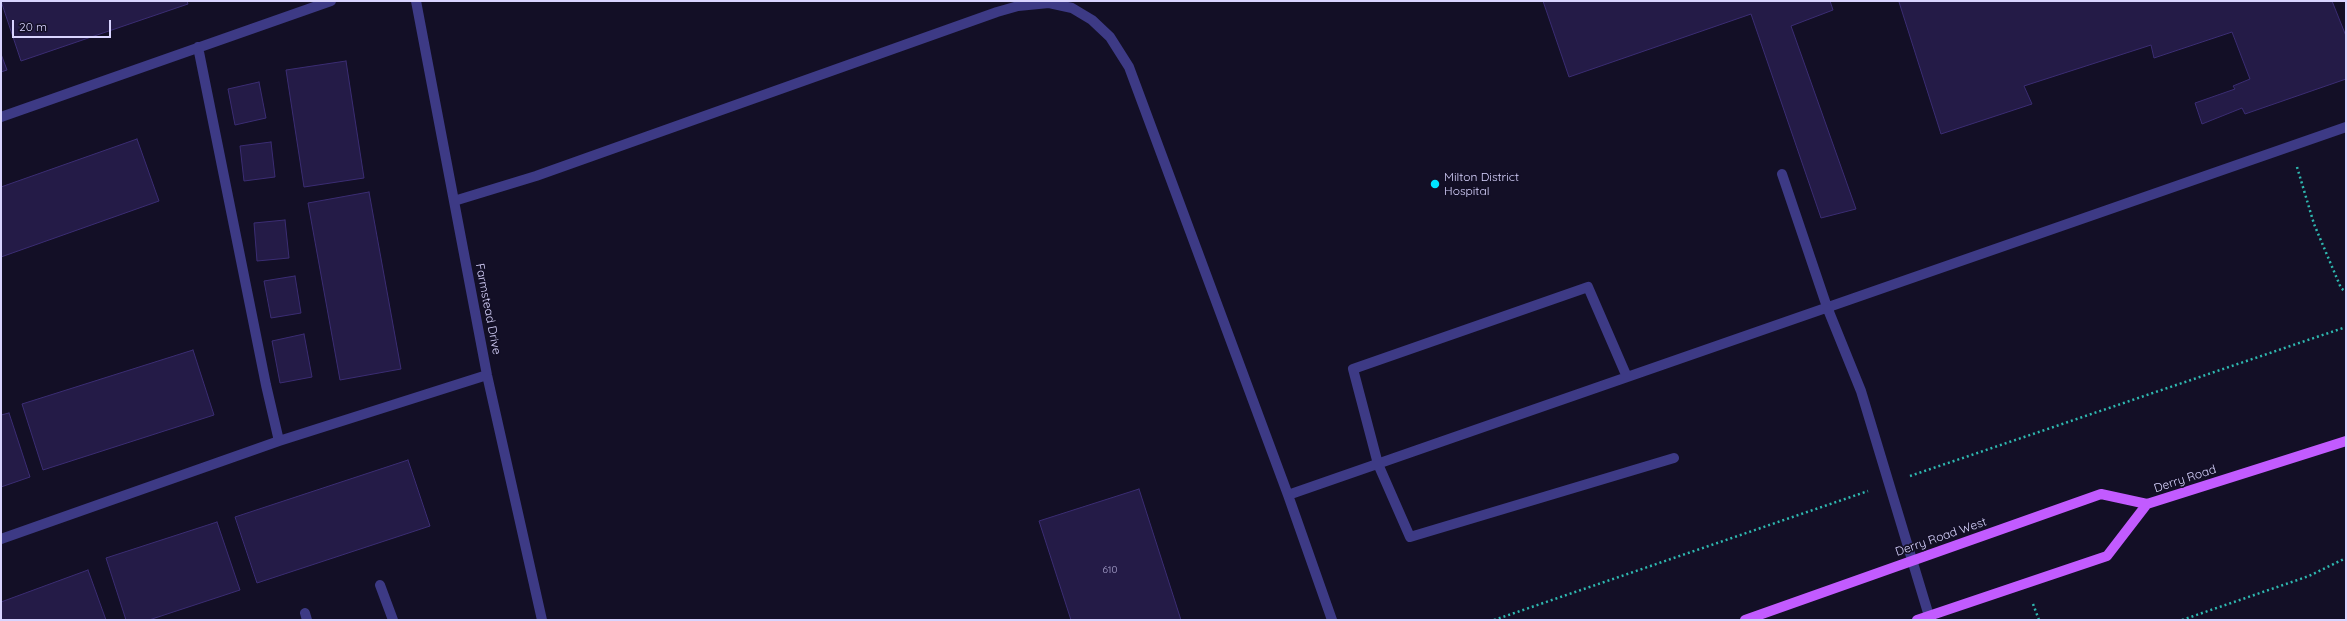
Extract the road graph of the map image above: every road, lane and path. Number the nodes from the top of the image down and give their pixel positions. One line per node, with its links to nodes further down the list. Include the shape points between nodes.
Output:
1 (331, 1): 3 (street)
2 (416, 1): 8 (street, Farmstead Drive)
3 (198, 47): 4 (street); 14 (street)
4 (1, 117)
5 (2346, 127): 6 (street)
6 (2291, 146): 9 (path, via 2314,224 2341,288); 10 (street)
7 (1782, 174): 10 (street)
8 (454, 201): 12 (street, Farmstead Drive); 19 (street, via 536,176 997,12 1049,2 1072,8 1092,20 1110,37 1129,66)
9 (2346, 292)
10 (1827, 307): 13 (street); 18 (street, via 1860,391)
11 (2346, 327): 18 (path)
12 (487, 375): 14 (street); 27 (street, Farmstead Drive)
13 (1627, 377): 17 (street); 17 (street, via 1588,287 1353,369)
14 (279, 441): 21 (street)
15 (2346, 441): 20 (main road, Derry Road)
16 (1674, 458): 17 (street, via 1410,537)
17 (1378, 464): 19 (street)
18 (1888, 483): 23 (street); 29 (path)
19 (1288, 495): 28 (street)
20 (2147, 504): 23 (main road, Derry Road West, via 2101,494); 25 (main road, Derry Road, via 2107,556)
21 (1, 539)
22 (2346, 558): 32 (path, via 2309,576)
23 (1912, 561): 25 (street); 30 (main road, Derry Road West)
24 (380, 584): 26 (street)
25 (1929, 616): 31 (main road, Derry Road)
26 (393, 620)
27 (542, 620)
28 (1332, 620)
29 (1494, 620)
30 (1745, 620)
31 (1917, 620)
32 (2182, 620)

